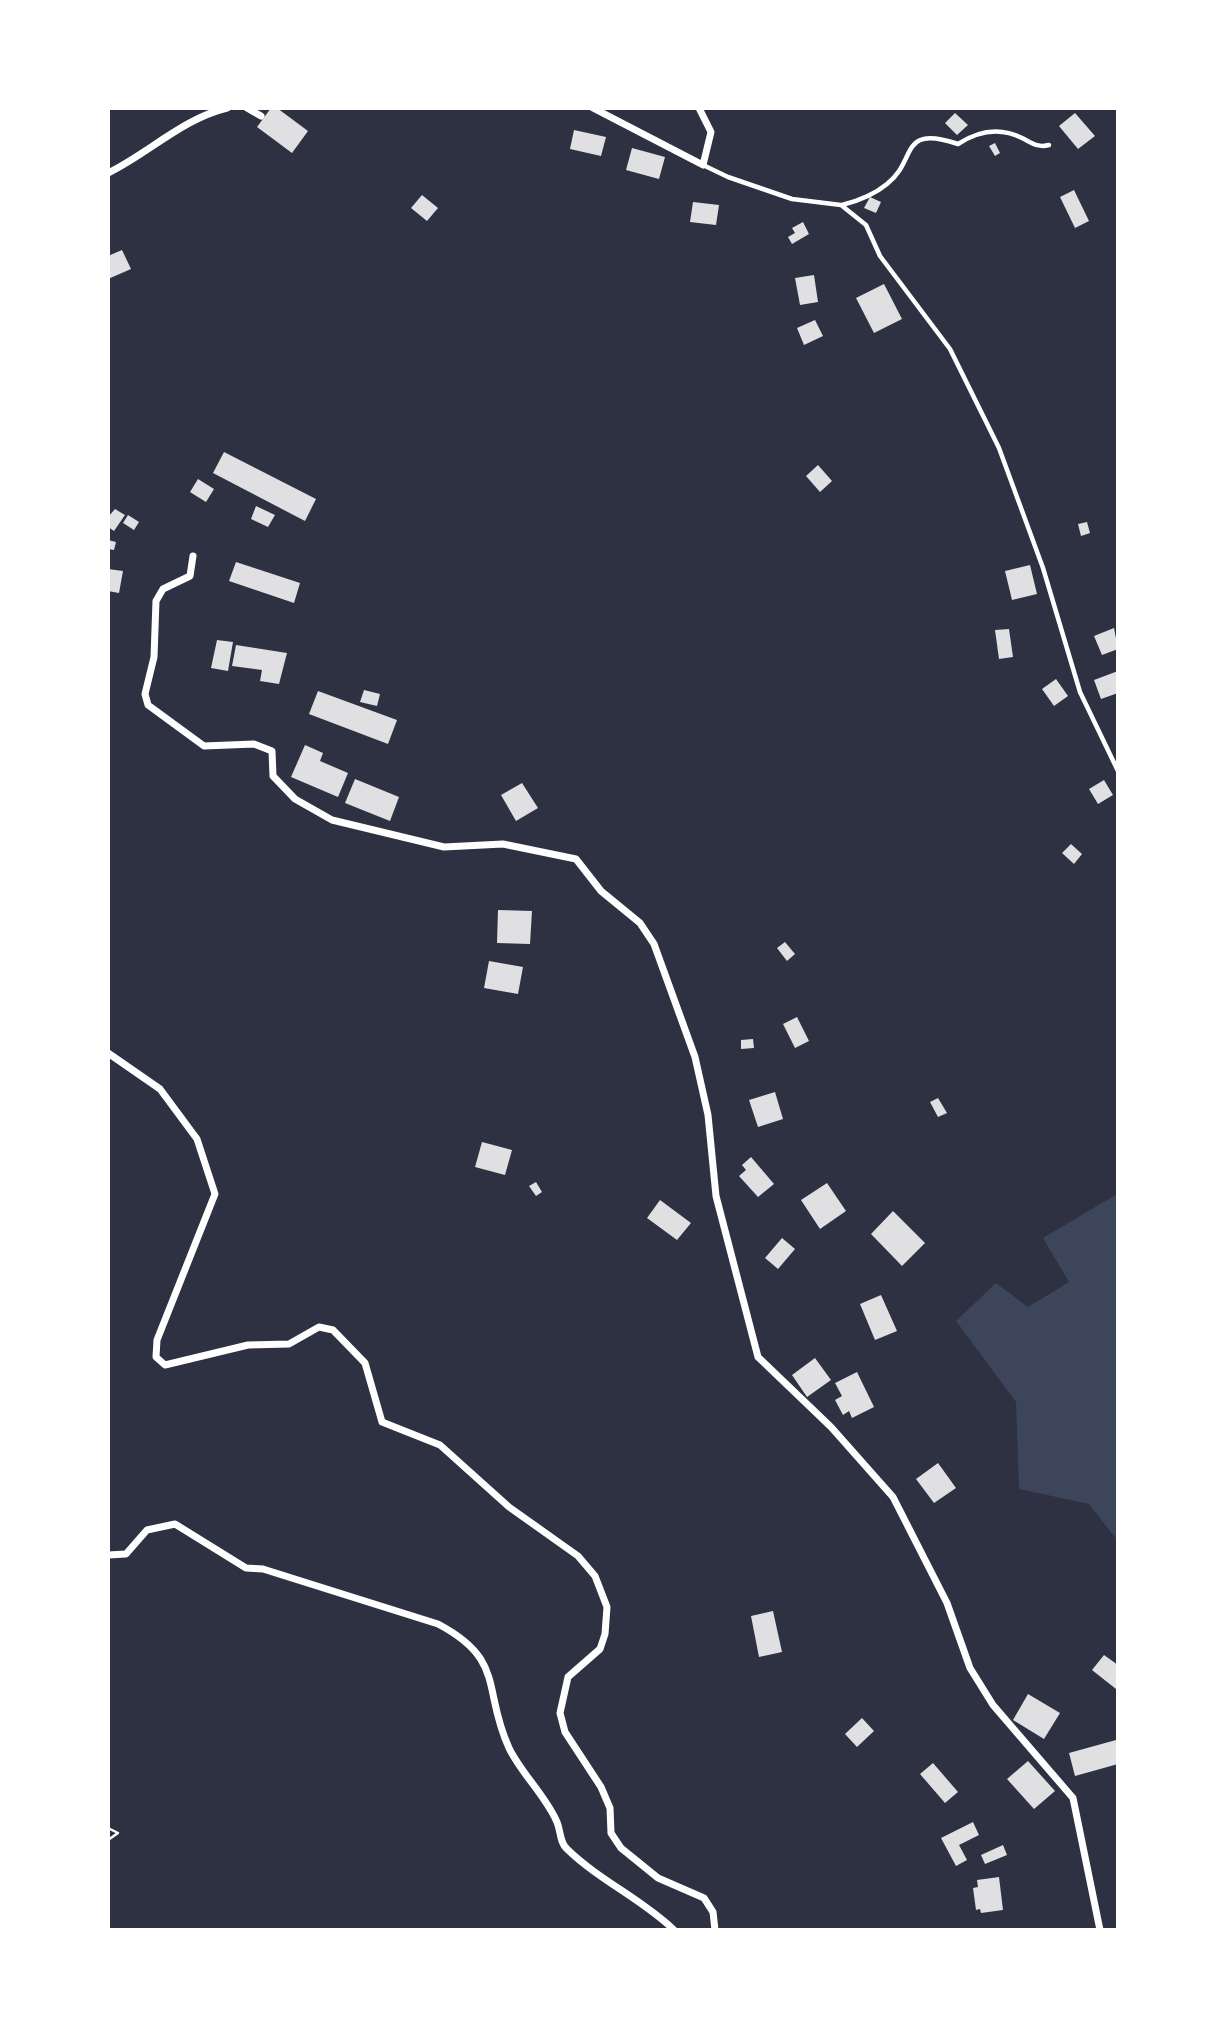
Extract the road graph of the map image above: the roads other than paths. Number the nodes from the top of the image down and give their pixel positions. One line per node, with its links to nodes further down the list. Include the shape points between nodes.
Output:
1 (227, 108): 8 (street, via 180,128)
2 (247, 108): 5 (street)
3 (593, 108): 7 (street)
4 (699, 108): 7 (street, via 710,132)
5 (261, 116)
6 (1049, 145): 9 (lane, via 1039,146 996,131 977,133 958,144 937,137 924,139 909,147 888,184)
7 (703, 165): 9 (lane, via 792,199)
8 (108, 173)
9 (841, 205): 11 (lane, via 866,225 880,256 950,349 999,448 1080,692)
10 (193, 556): 16 (street, via 190,576 163,589 156,601 154,657 145,694 148,705 204,746 254,744 272,751 273,776 295,799 332,820 444,847 503,844 576,859 601,891 640,923 654,944 695,1057 708,1115 716,1196 758,1357 831,1427 893,1497 947,1603 970,1668 993,1704 1073,1798)
11 (1118, 771)
12 (108, 1053): 15 (street, via 160,1089 197,1139 215,1194 157,1339 156,1357 165,1365 248,1345 289,1344 319,1327 333,1330 365,1363 382,1422 440,1445 509,1507 578,1556 595,1576 607,1607 600,1649 568,1677 559,1713 565,1732 601,1787 611,1808 611,1833 621,1848 658,1878 704,1898 713,1912)
13 (108, 1555): 14 (street, via 126,1555 146,1530 175,1524 246,1568 263,1569 460,1635 482,1657 509,1747 557,1821 564,1847 609,1884 656,1912)
14 (674, 1930)
15 (715, 1930)
16 (1100, 1930)

